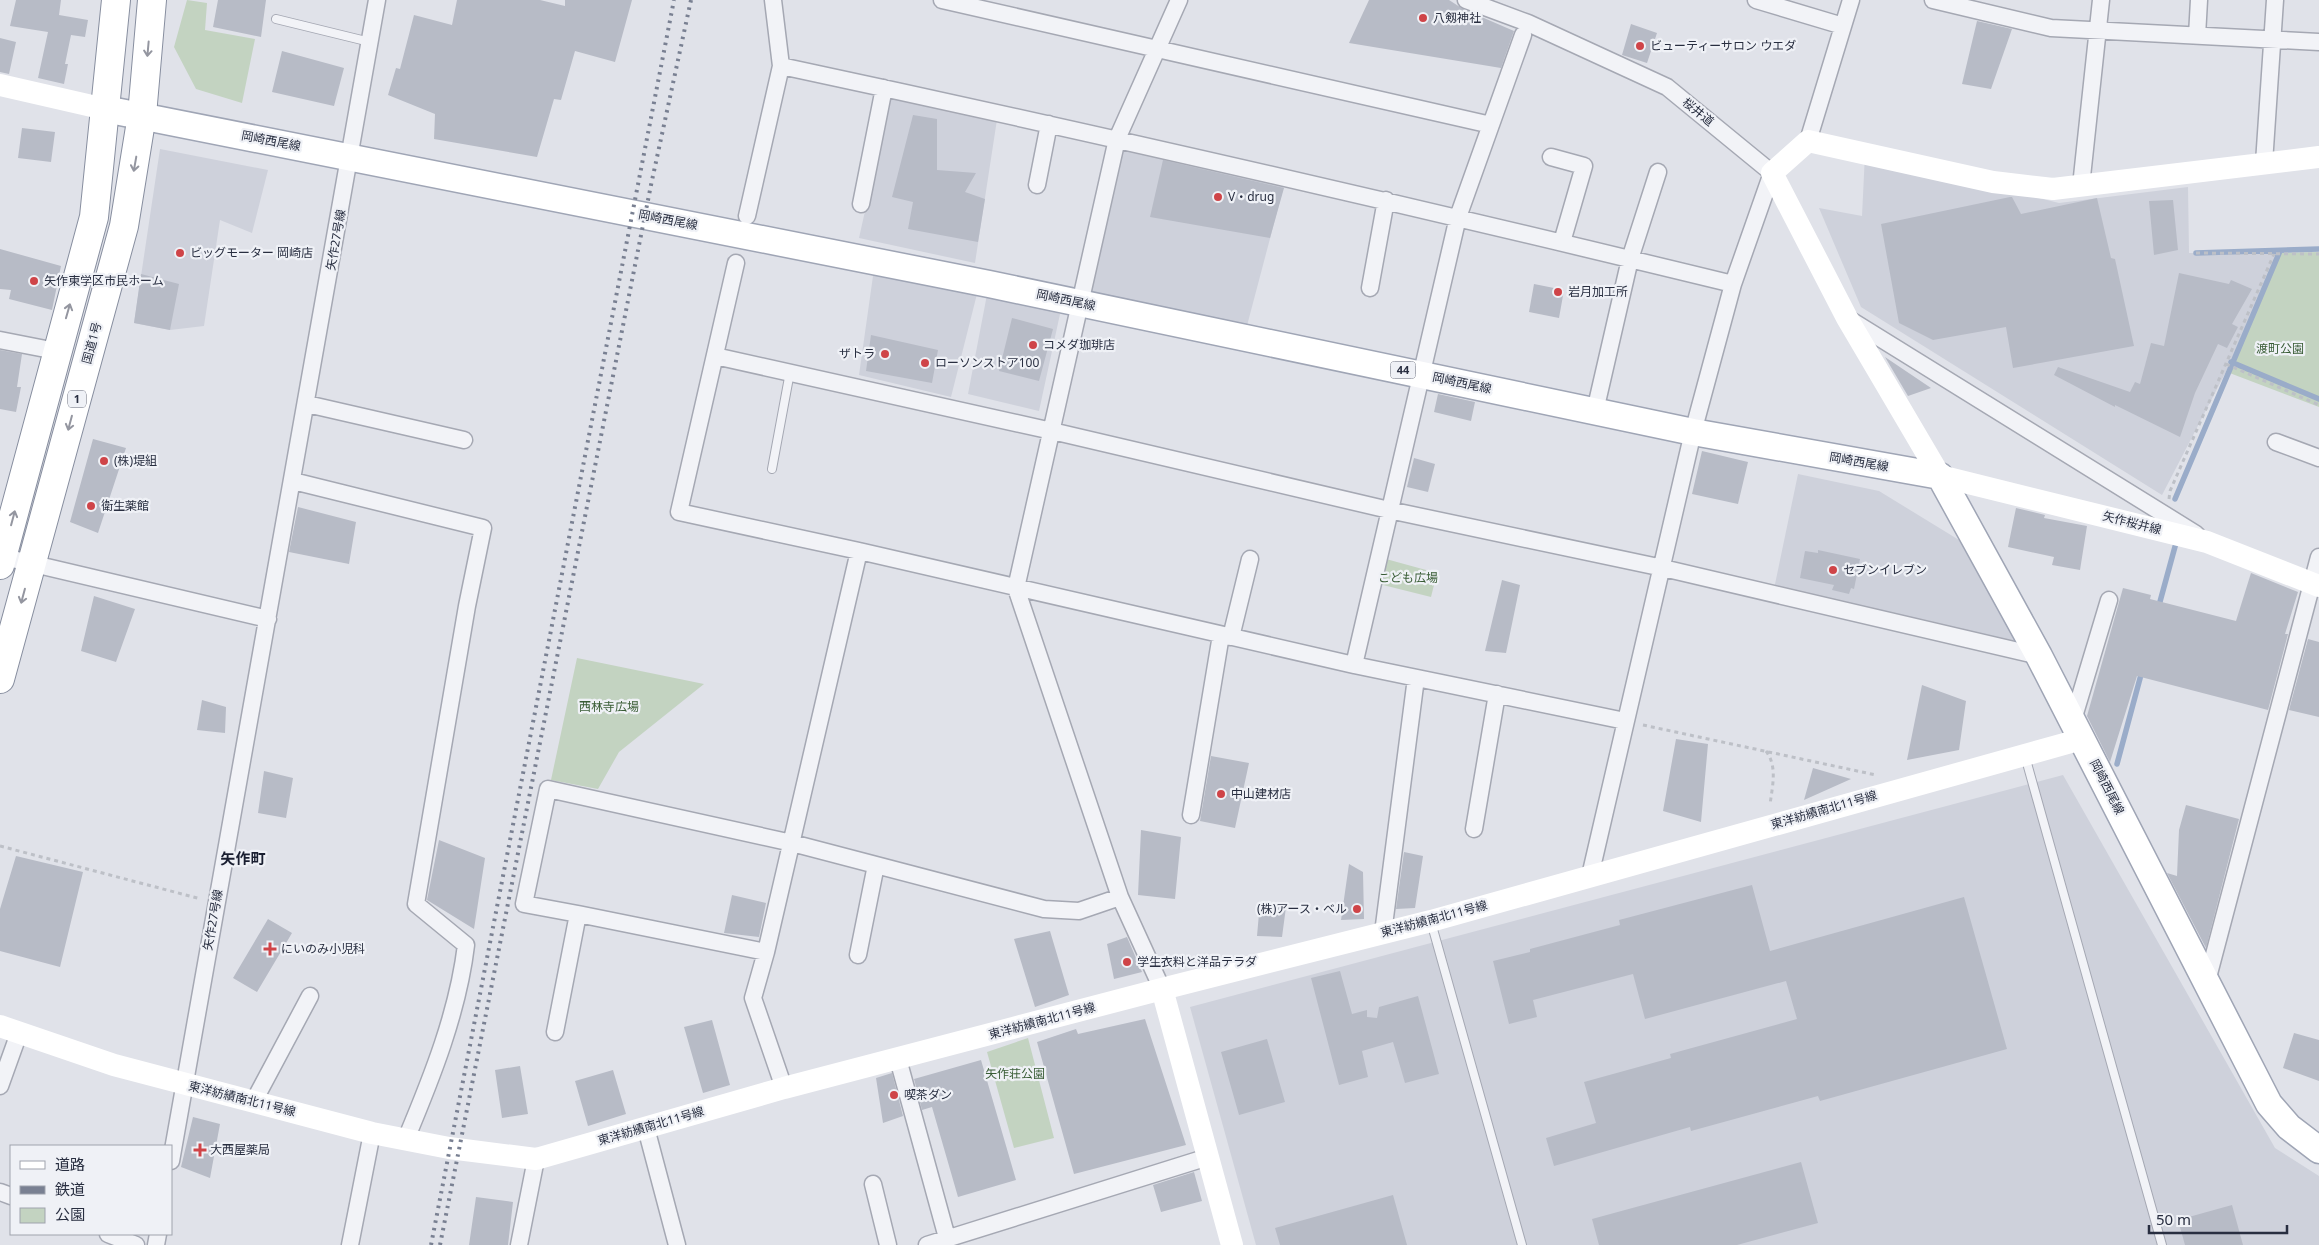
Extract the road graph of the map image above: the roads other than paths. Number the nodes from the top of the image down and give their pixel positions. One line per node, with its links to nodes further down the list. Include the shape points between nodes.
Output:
1 (116, 0): 28 (highway)
2 (152, 0): 29 (highway, 国道1号 / 1, one-way to 29)
3 (377, 0): 22 (street, 矢作27号線)
4 (772, 0): 25 (street)
5 (942, 0): 14 (street)
6 (1179, 0): 24 (street)
7 (1466, 0): 39 (street, 桜井道, via 1528,23 1667,87)
8 (1756, 0): 17 (street)
9 (1851, 0): 17 (street)
10 (1933, 0): 15 (street)
11 (2101, 0): 18 (street)
12 (2199, 0): 20 (street)
13 (2275, 0): 21 (street)
14 (975, 4): 24 (street)
15 (1983, 6): 18 (street, via 2051,28)
16 (276, 19): 22 (lane)
17 (1843, 26): 33 (street)
18 (2098, 31): 20 (street); 41 (street)
19 (1523, 35): 31 (street)
20 (2197, 36): 21 (street)
21 (2273, 40): 23 (street); 37 (street)
22 (370, 42): 34 (street, 矢作27号線)
23 (2319, 42)
24 (1157, 50): 31 (street); 32 (street)
25 (781, 66): 27 (street); 44 (street)
26 (0, 85): 28 (street)
27 (884, 88): 30 (street); 43 (street)
28 (105, 109): 29 (main road, 岡崎西尾線 / 44); 54 (highway, one-way to 28, via 94,217)
29 (142, 115): 34 (main road, 岡崎西尾線 / 44); 74 (highway, 国道1号 / 1, one-way to 74, via 124,226)
30 (1049, 124): 32 (street); 40 (street)
31 (1491, 125): 45 (street)
32 (1117, 139): 42 (street); 51 (street)
33 (1808, 142): 39 (street); 41 (street, via 1993,182 2053,189)
34 (350, 156): 51 (main road, 岡崎西尾線 / 44); 58 (street, 矢作27号線)
35 (1551, 157): 46 (street, via 1584,166)
36 (2319, 157): 37 (street)
37 (2264, 163): 41 (street)
38 (1658, 172): 47 (street)
39 (1772, 173): 49 (street); 52 (street, 桜井道)
40 (1037, 185)
41 (2081, 186)
42 (1386, 200): 45 (street); 50 (street)
43 (860, 204)
44 (747, 216)
45 (1458, 217): 46 (street); 57 (street)
46 (1562, 242): 47 (street)
47 (1630, 259): 49 (street); 59 (street)
48 (736, 263): 55 (street)
49 (1732, 284): 61 (street)
50 (1370, 288)
51 (1080, 303): 57 (main road, 岡崎西尾線 / 44); 60 (street)
52 (1847, 318): 66 (street, 桜井道); 69 (street)
53 (0, 340): 54 (street)
54 (56, 351): 73 (highway, one-way to 54)
55 (715, 356): 56 (street); 70 (street, via 679,512)
56 (790, 372): 60 (street); 65 (lane)
57 (1420, 374): 59 (main road, 岡崎西尾線 / 44); 68 (street)
58 (307, 404): 62 (street); 67 (street, 矢作27号線)
59 (1595, 411): 61 (main road, 岡崎西尾線 / 44)
60 (1052, 431): 68 (street); 77 (street)
61 (1693, 432): 66 (main road, 岡崎西尾線 / 44); 75 (street)
62 (464, 440)
63 (2276, 442): 64 (street)
64 (2319, 458)
65 (772, 469)
66 (1940, 476): 69 (street, 矢作桜井線); 81 (main road, 岡崎西尾線)
67 (294, 481): 79 (street, 矢作27号線); 112 (street, via 483,528 416,904 466,945 462,976 432,1079)
68 (1389, 510): 75 (street); 82 (street)
69 (2208, 542): 76 (street, 矢作桜井線)
70 (859, 551): 77 (street); 91 (street)
71 (2319, 557): 76 (street)
72 (1250, 559): 80 (street)
73 (1, 560): 74 (street)
74 (32, 564): 79 (street); 84 (highway, 国道1号 / 1, one-way to 84)
75 (1663, 568): 81 (street); 86 (street)
76 (2316, 584): 100 (street)
77 (1016, 588): 80 (street); 94 (street)
78 (2109, 600): 87 (street)
79 (268, 620): 106 (street, 矢作27号線)
80 (1226, 636): 82 (street); 89 (street)
81 (2039, 656): 87 (main road, 岡崎西尾線)
82 (1354, 665): 83 (street)
83 (1416, 678): 85 (street); 97 (street)
84 (0, 680)
85 (1497, 694): 86 (street); 90 (street)
86 (1625, 721): 93 (street)
87 (2078, 729): 88 (street, 東洋紡績南北11号線); 100 (main road, 岡崎西尾線)
88 (2025, 754): 93 (street, 東洋紡績南北11号線); 128 (lane)
89 (1191, 815)
90 (1474, 829)
91 (792, 843): 92 (street); 95 (street, via 548,789 524,904); 98 (street)
92 (876, 865): 94 (street, via 1044,909 1079,911); 99 (street)
93 (1590, 876): 96 (street, 東洋紡績南北11号線)
94 (1120, 897): 101 (street)
95 (578, 914): 98 (street); 104 (street)
96 (1431, 921): 97 (street, 東洋紡績南北11号線); 127 (lane)
97 (1383, 933): 101 (street, 東洋紡績南北11号線)
98 (766, 952): 108 (street, via 753,998)
99 (858, 955)
100 (2206, 985): 113 (main road, 岡崎西尾線, via 2268,1104 2289,1127)
101 (1162, 989): 105 (street, 東洋紡績南北11号線); 115 (street)
102 (310, 996): 109 (street)
103 (9, 1030): 106 (street, 東洋紡績南北11号線, via 114,1065); 107 (street)
104 (556, 1032)
105 (898, 1060): 108 (street, 東洋紡績南北11号線); 119 (street)
106 (186, 1084): 109 (street, 東洋紡績南北11号線); 114 (street, 矢作27号線)
107 (0, 1086)
108 (784, 1088): 110 (street, 東洋紡績南北11号線)
109 (254, 1101): 111 (street, 東洋紡績南北11号線)
110 (646, 1128): 116 (street, 東洋紡績南北11号線); 123 (street)
111 (372, 1133): 112 (street, 東洋紡績南北11号線); 121 (street)
112 (406, 1139): 116 (street, 東洋紡績南北11号線, via 459,1150)
113 (2319, 1150)
114 (172, 1157)
115 (1208, 1157): 119 (street); 126 (street)
116 (536, 1159): 122 (street)
117 (873, 1184): 124 (street)
118 (111, 1235): 120 (street)
119 (948, 1242): 125 (street)
120 (136, 1245)
121 (350, 1245)
122 (519, 1245)
123 (677, 1245)
124 (888, 1245)
125 (927, 1245)
126 (1232, 1245)
127 (1522, 1245)
128 (2162, 1245)

